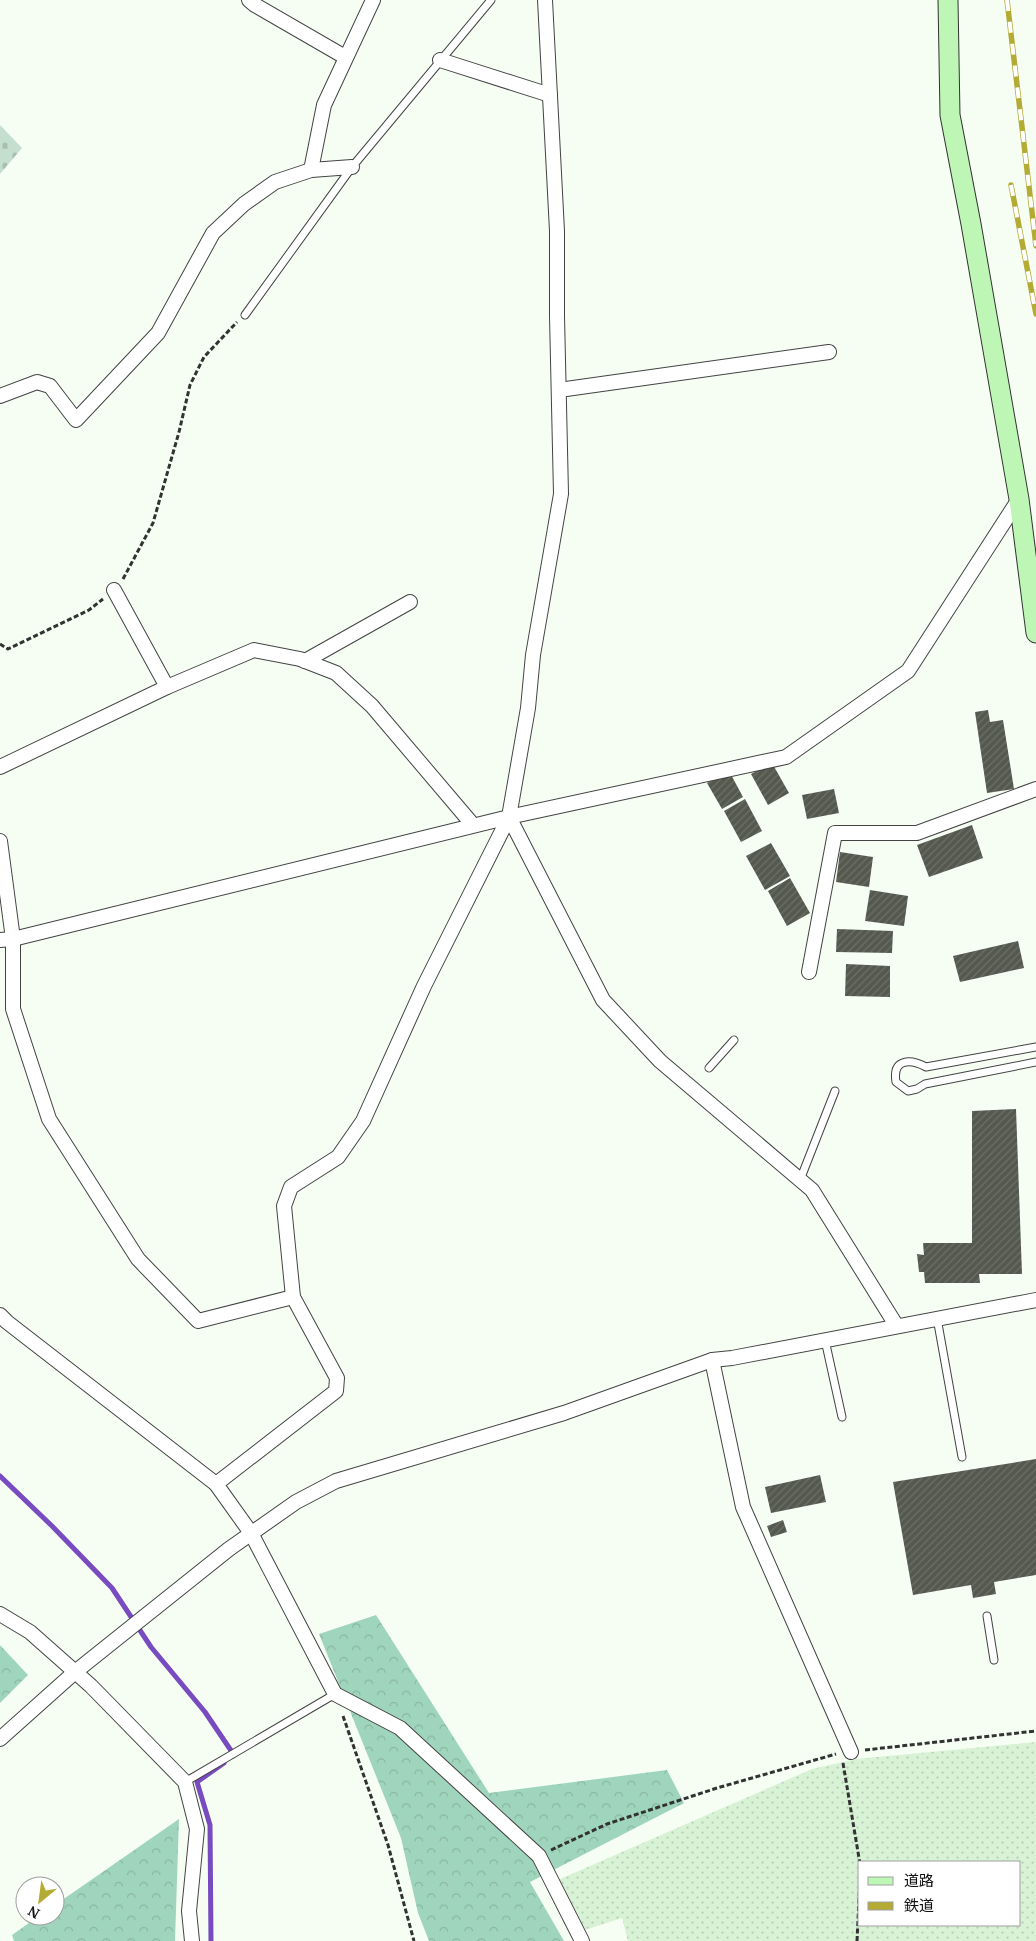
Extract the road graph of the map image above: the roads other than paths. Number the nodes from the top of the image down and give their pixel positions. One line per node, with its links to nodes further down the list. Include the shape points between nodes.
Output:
1 (249, 0): 6 (street)
2 (373, 0): 6 (street)
3 (491, 0): 7 (lane)
4 (545, 0): 8 (street)
5 (948, 0): 15 (street, via 950,115)
6 (345, 57): 10 (street, via 324,104)
7 (440, 60): 8 (street); 9 (lane)
8 (550, 95): 13 (street, via 557,231)
9 (352, 167): 10 (street); 11 (lane)
10 (311, 170): 14 (street, via 276,182 244,204 214,233 158,333 76,420 50,386 36,382)
11 (245, 315)
12 (829, 352): 13 (street)
13 (559, 390): 23 (street, via 562,494)
14 (0, 396)
15 (1020, 499): 18 (street); 23 (street, via 908,671 786,757)
16 (114, 590): 20 (street)
17 (410, 602): 19 (street)
18 (1036, 633)
19 (305, 661): 20 (street, via 254,650); 24 (street, via 336,673 372,706)
20 (167, 687): 21 (street)
21 (0, 767)
22 (1036, 788): 27 (street, via 917,833 835,833)
23 (510, 817): 24 (street); 33 (street, via 602,1000 660,1061); 34 (street, via 424,986 363,1121 338,1157 291,1187 284,1206)
24 (473, 825): 26 (street)
25 (0, 841): 26 (street)
26 (6, 940): 34 (street, via 13,1009 49,1119 138,1259 198,1321)
27 (809, 972)
28 (734, 1040): 31 (lane)
29 (1036, 1047): 30 (lane, via 926,1067 912,1061 904,1062 895,1075 896,1082 908,1091 925,1084)
30 (1036, 1062)
31 (709, 1068)
32 (835, 1091): 33 (lane)
33 (800, 1180): 38 (street, via 812,1190)
34 (293, 1297): 43 (street, via 337,1378 336,1391)
35 (1036, 1300): 37 (street)
36 (0, 1315): 43 (street)
37 (937, 1318): 38 (street); 42 (lane)
38 (896, 1325): 39 (street)
39 (825, 1340): 40 (street); 41 (lane)
40 (712, 1360): 44 (street, via 564,1413 336,1481 296,1502); 51 (street, via 743,1507)
41 (842, 1417)
42 (962, 1457)
43 (216, 1484): 44 (street)
44 (251, 1533): 48 (street); 49 (street)
45 (0, 1614): 48 (street, via 30,1632)
46 (987, 1616): 47 (lane)
47 (994, 1660)
48 (75, 1672): 50 (street); 52 (street)
49 (335, 1694): 52 (lane); 54 (street, via 400,1728 540,1856)
50 (0, 1739)
51 (846, 1752)
52 (185, 1782): 53 (street, via 196,1830 189,1911)
53 (192, 1941)
54 (582, 1941)

